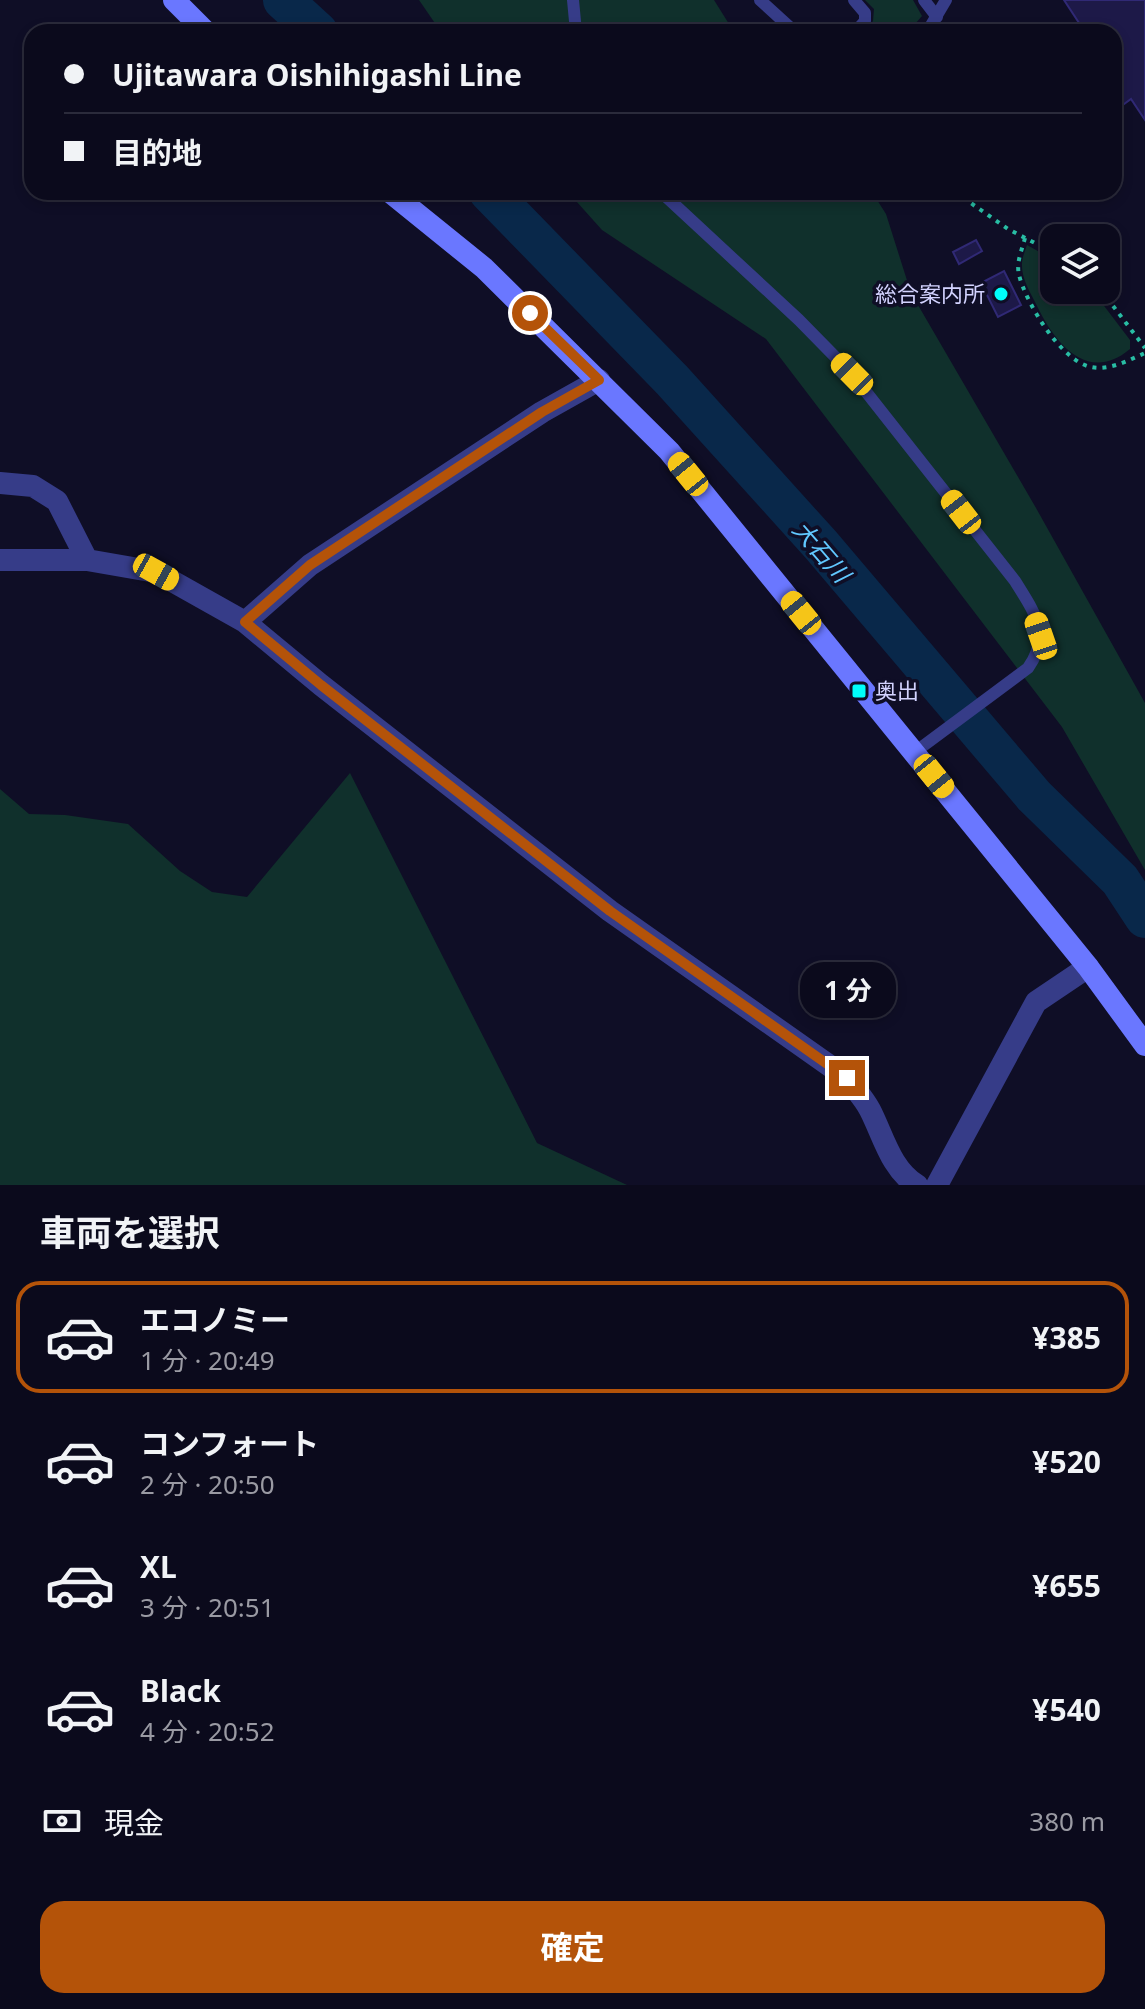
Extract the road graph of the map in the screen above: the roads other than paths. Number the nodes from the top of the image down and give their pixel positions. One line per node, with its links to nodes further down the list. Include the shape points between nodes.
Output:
1 (174, 0): 8 (main road)
2 (573, 0): 9 (lane)
3 (760, 0): 10 (lane)
4 (854, 0): 11 (lane, via 865,13)
5 (924, 0): 7 (lane)
6 (946, 0): 7 (lane)
7 (937, 17): 12 (lane)
8 (198, 24)
9 (575, 24)
10 (786, 24)
11 (862, 24)
12 (932, 24)
13 (400, 200): 15 (main road, via 484,268)
14 (670, 200): 20 (lane, via 852,374 1031,608 1041,636 1039,653 1028,668)
15 (599, 380): 19 (street, via 310,565); 20 (main road, via 669,451)
16 (0, 483): 18 (street, via 33,486 57,501)
17 (0, 560): 18 (street)
18 (87, 560): 19 (street, via 156,572)
19 (245, 622): 23 (street, via 610,911 847,1078 869,1107 906,1179)
20 (915, 752): 21 (main road)
21 (1088, 967): 22 (main road); 24 (street, via 1036,1002)
22 (1145, 1045)
23 (917, 1185)
24 (937, 1185)

